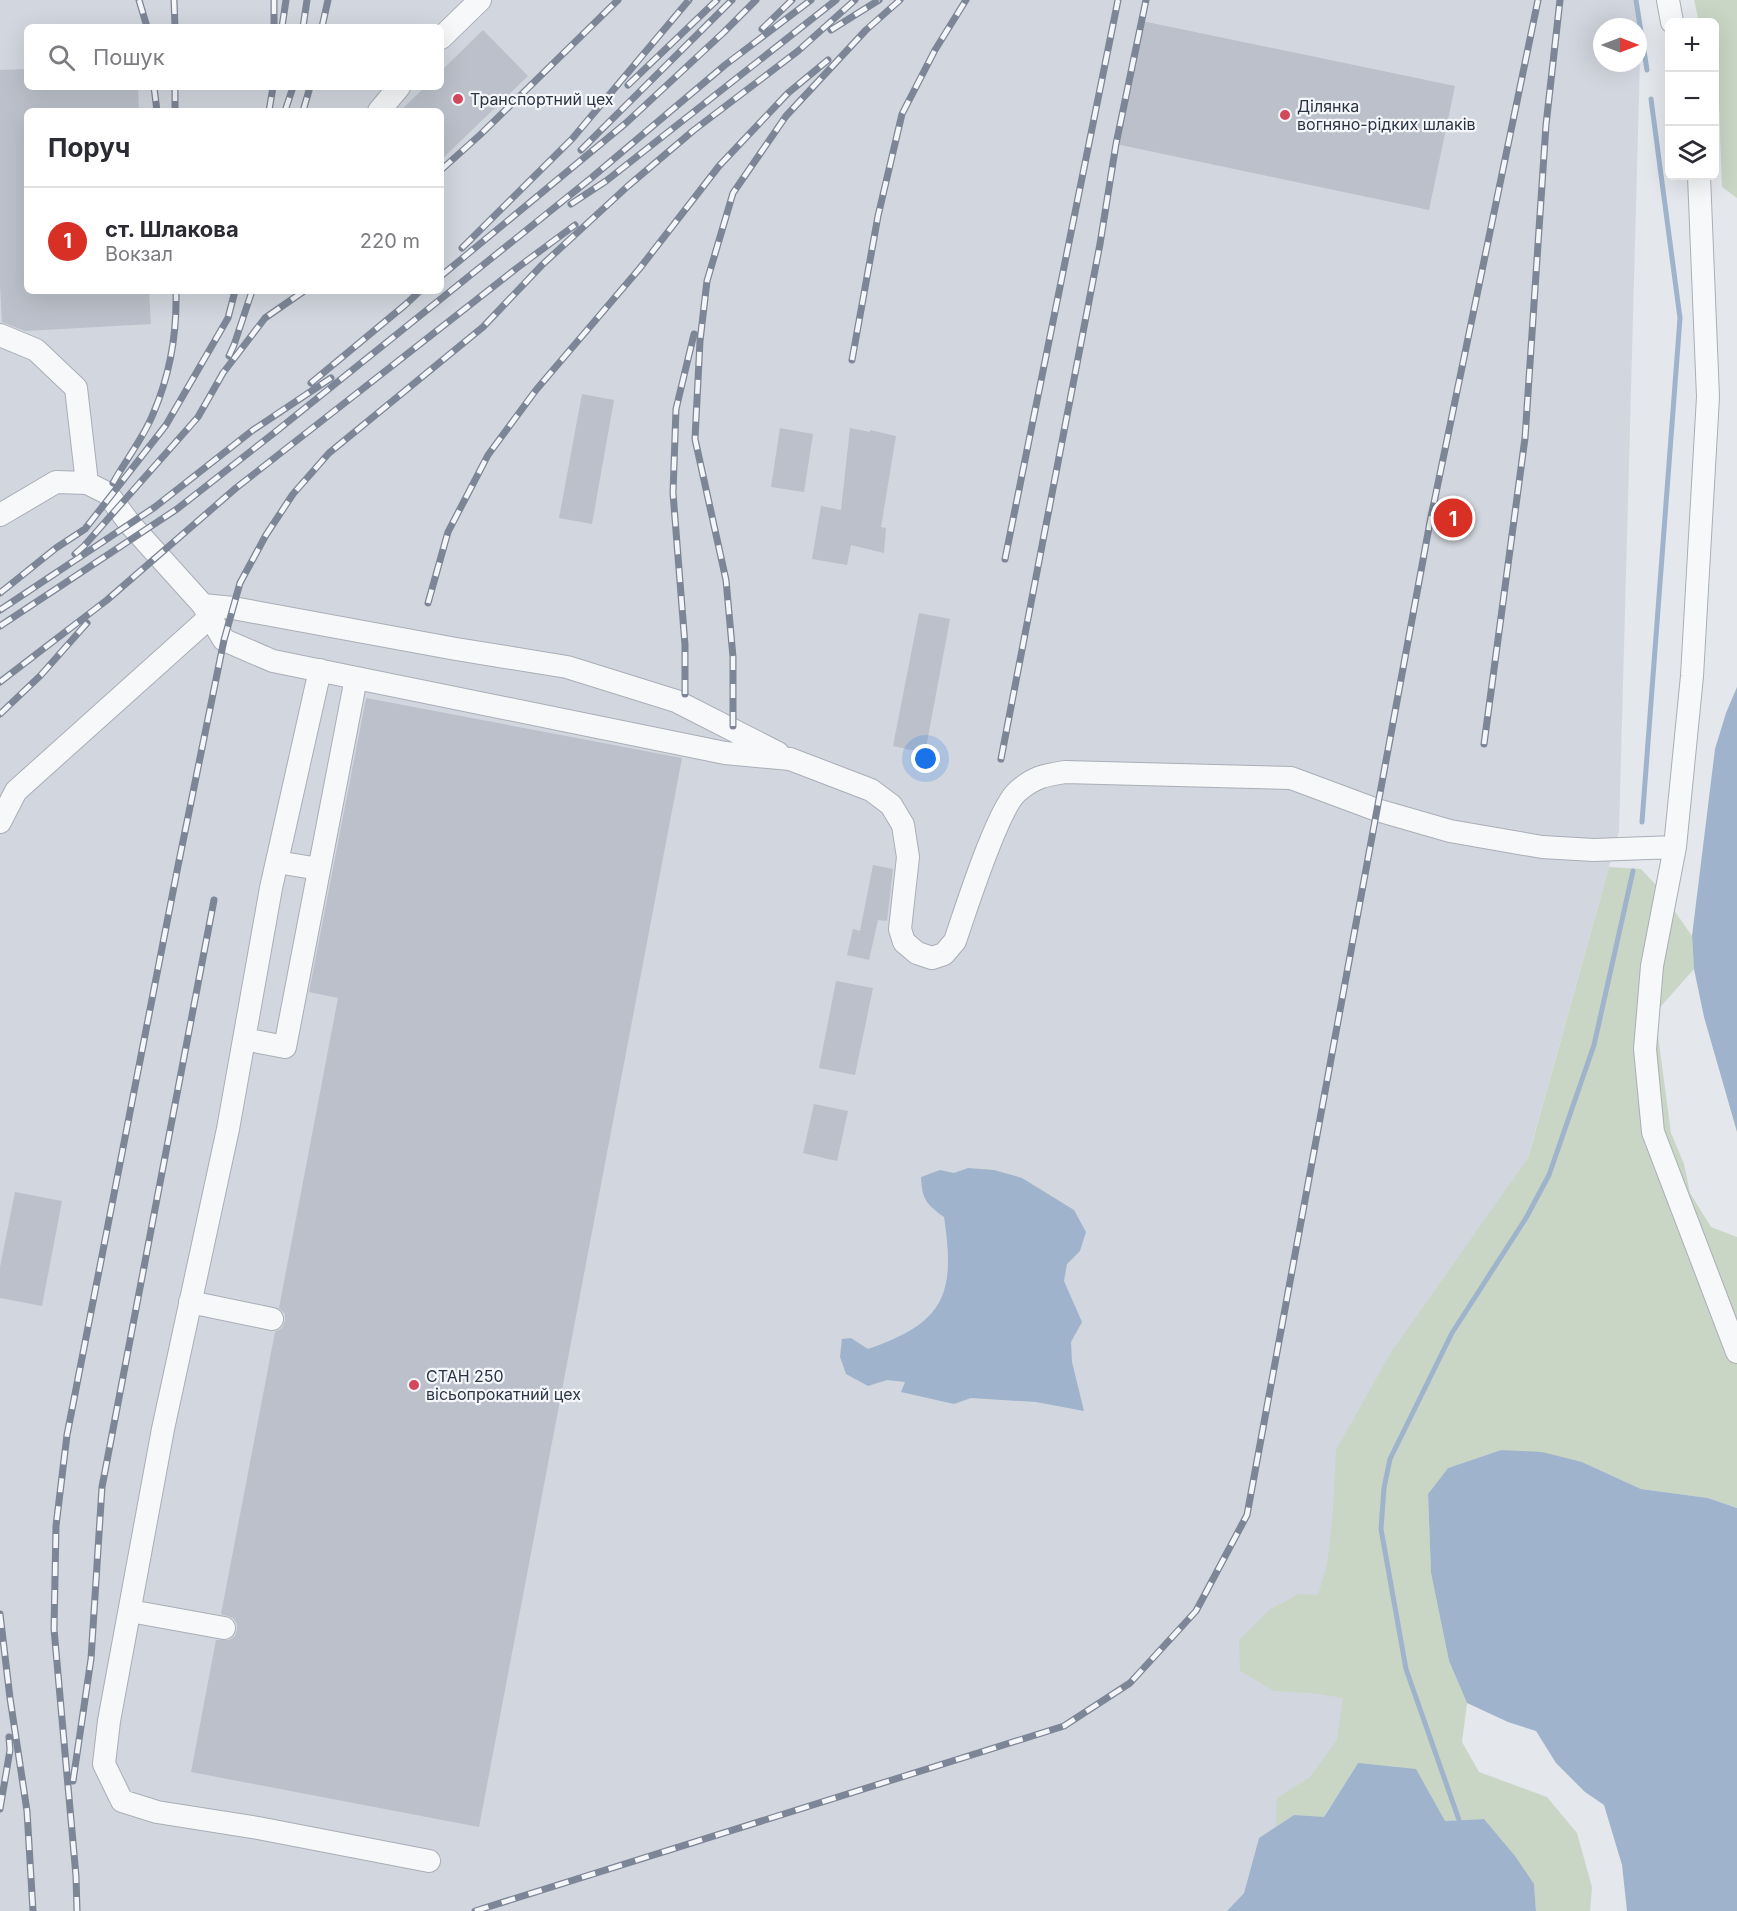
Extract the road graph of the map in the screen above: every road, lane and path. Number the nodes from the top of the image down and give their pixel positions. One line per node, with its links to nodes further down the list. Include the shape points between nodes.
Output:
1 (480, 0): 4 (lane)
2 (1668, 0): 3 (lane)
3 (1671, 18)
4 (444, 35)
5 (396, 90): 6 (lane)
6 (382, 108)
7 (1699, 180): 16 (lane, via 1708,397 1692,676)
8 (0, 335): 9 (lane, via 36,350 76,388)
9 (87, 483): 10 (lane, via 56,482); 11 (lane, via 106,493)
10 (0, 515)
11 (206, 611): 12 (lane, via 224,640 273,661); 14 (lane, via 232,608 567,667 676,701); 15 (lane, via 16,791)
12 (320, 670): 13 (lane); 17 (lane)
13 (356, 678): 14 (lane, via 724,753); 18 (lane)
14 (790, 759): 16 (lane, via 871,790 891,805 903,825 908,857 900,929 904,942 932,958 944,954 955,941 1001,819 1016,792 1040,776 1065,772 1291,778 1377,810 1450,831 1542,847)
15 (0, 822)
16 (1676, 847): 22 (lane, via 1652,966 1645,1049 1653,1132)
17 (276, 862): 18 (lane); 19 (lane)
18 (319, 869): 19 (lane, via 285,1047)
19 (244, 1039): 20 (lane)
20 (190, 1302): 21 (lane); 23 (lane)
21 (272, 1319)
22 (1737, 1352)
23 (130, 1611): 24 (lane); 25 (lane, via 104,1764 122,1801 157,1812)
24 (224, 1628)
25 (429, 1861)

